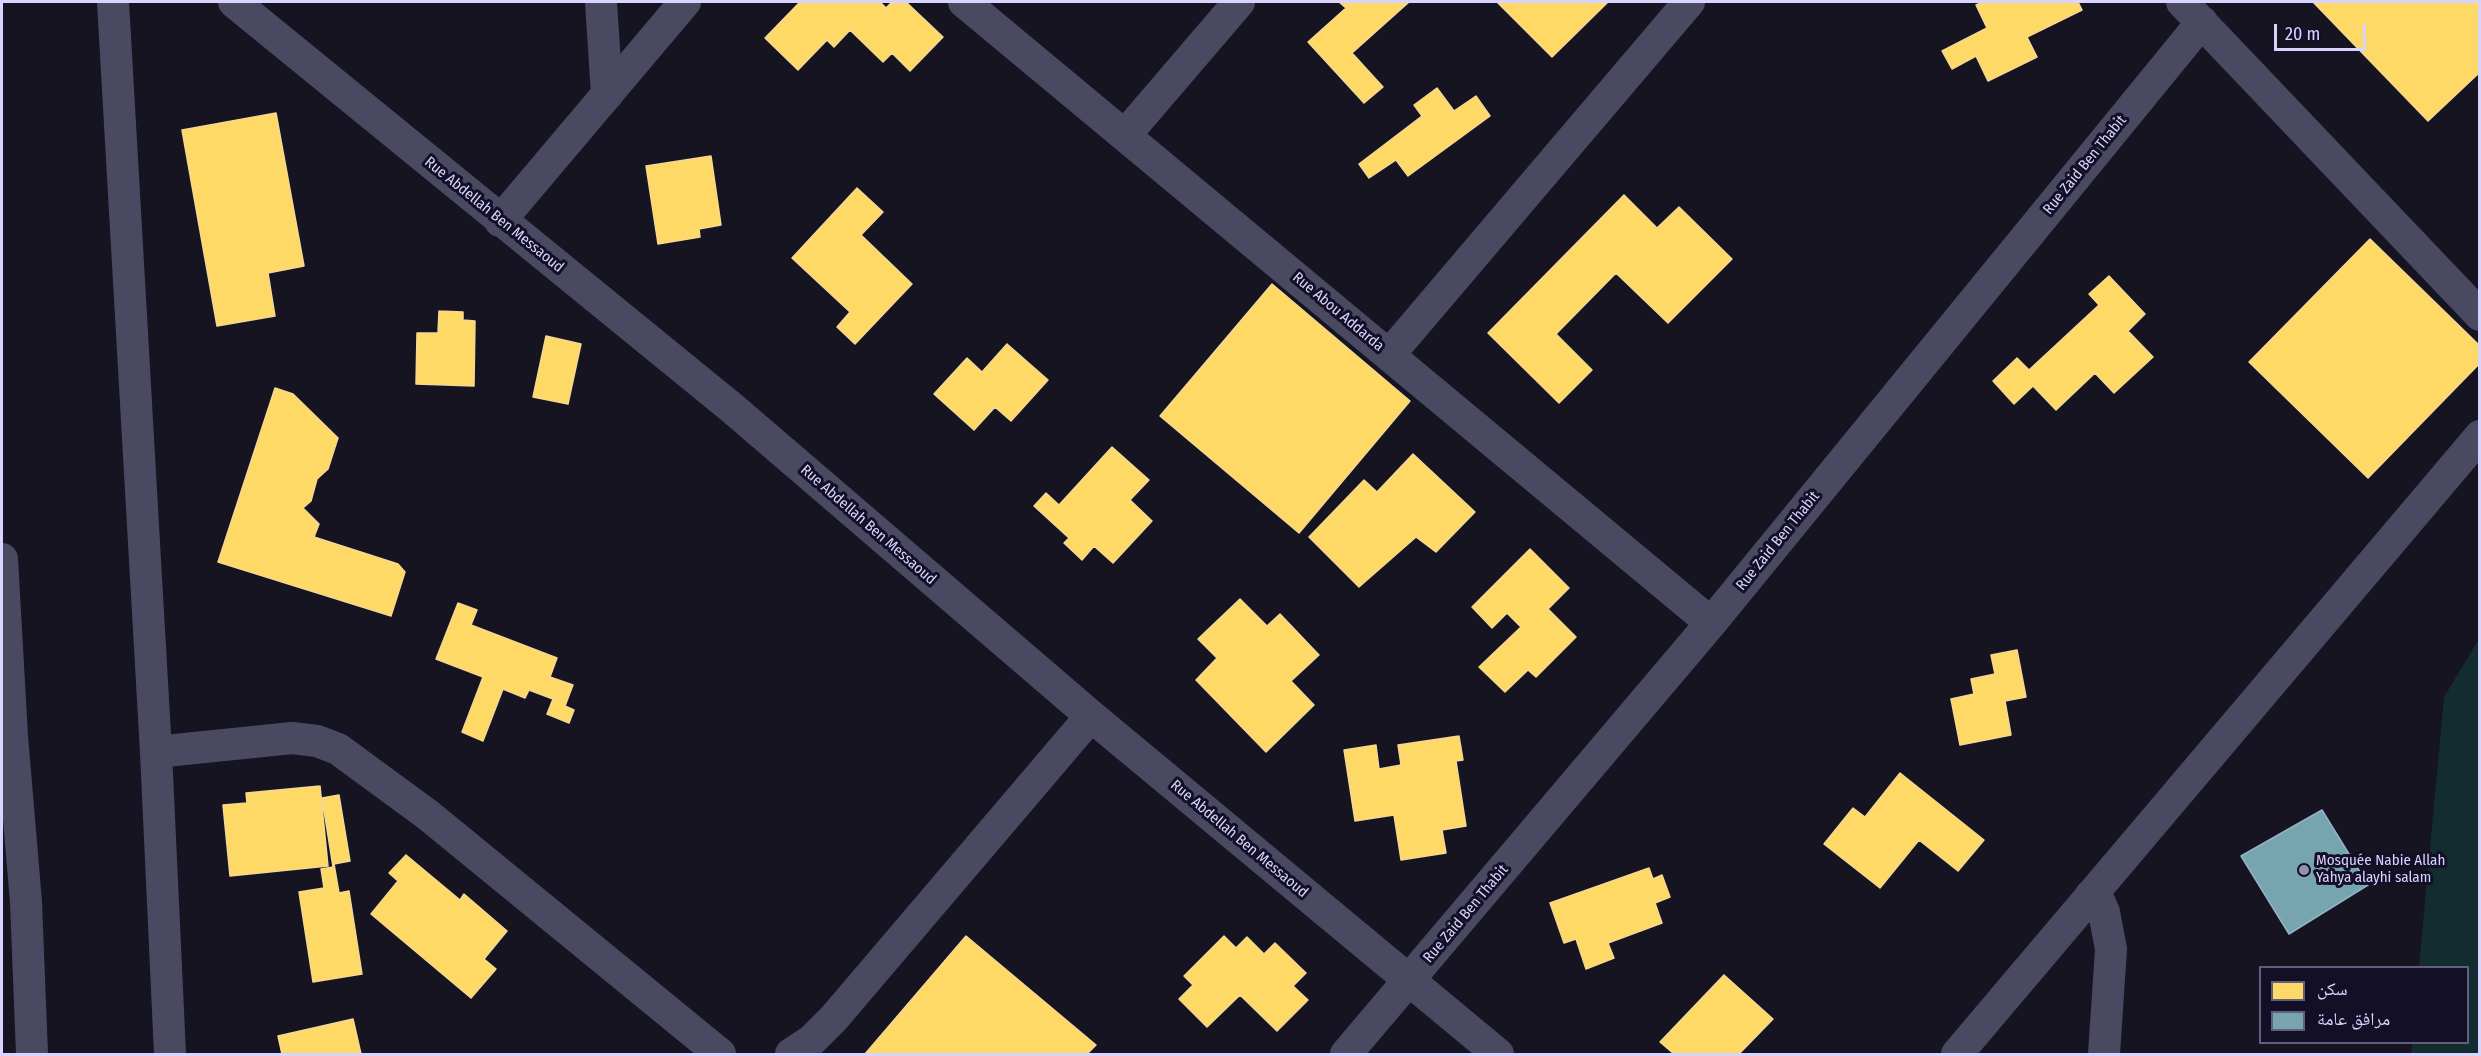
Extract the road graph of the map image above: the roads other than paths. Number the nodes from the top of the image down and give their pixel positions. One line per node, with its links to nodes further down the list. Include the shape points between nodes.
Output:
1 (113, 2): 18 (street)
2 (234, 2): 11 (street, Rue Abdellah Ben Messaoud)
3 (602, 2): 9 (street)
4 (685, 2): 9 (street)
5 (964, 2): 10 (street, Rue Abou Addarda)
6 (1239, 2): 10 (street)
7 (1689, 2): 13 (street)
8 (2192, 12): 12 (street); 16 (street, Rue Zaid Ben Thabit)
9 (607, 95): 11 (street)
10 (1126, 134): 13 (street, Rue Abou Addarda)
11 (500, 221): 17 (street, Rue Abdellah Ben Messaoud, via 732,408)
12 (2480, 315)
13 (1389, 355): 16 (street, Rue Abou Addarda)
14 (2480, 436): 20 (street)
15 (2, 559): 21 (street)
16 (1711, 623): 22 (street, Rue Zaid Ben Thabit)
17 (1090, 716): 22 (street, Rue Abdellah Ben Messaoud); 26 (street, via 834,1018)
18 (156, 752): 24 (street); 25 (street, via 292,738 338,748 428,814)
19 (2, 882): 21 (street)
20 (2091, 895): 29 (street); 30 (street, via 2104,912 2111,949)
21 (26, 902): 23 (street)
22 (1410, 980): 27 (street, Rue Zaid Ben Thabit); 28 (street, Rue Abdellah Ben Messaoud)
23 (33, 1054)
24 (170, 1054)
25 (720, 1054)
26 (791, 1054)
27 (1346, 1054)
28 (1498, 1054)
29 (1957, 1054)
30 (2104, 1054)

